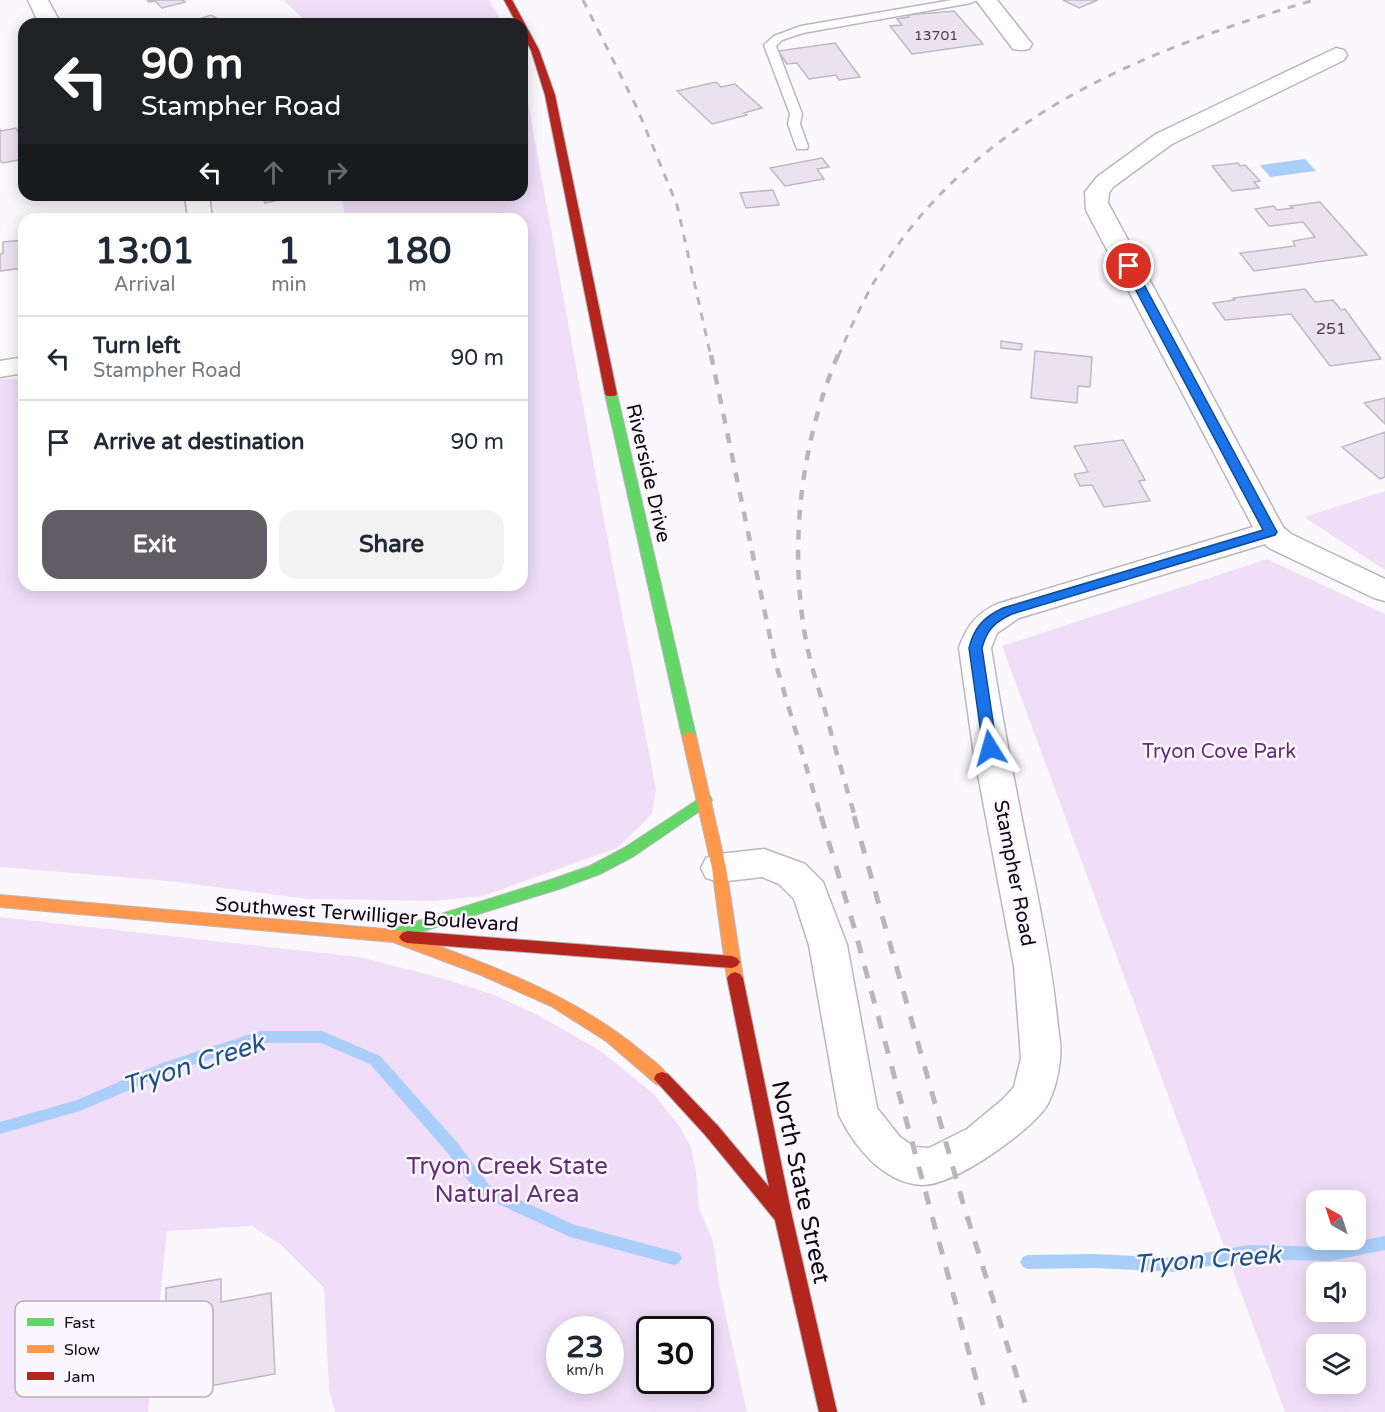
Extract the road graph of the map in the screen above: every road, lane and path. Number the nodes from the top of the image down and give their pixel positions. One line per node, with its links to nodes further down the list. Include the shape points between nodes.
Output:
1 (38, 0): 5 (street)
2 (508, 0): 6 (main road, Riverside Drive)
3 (971, 0): 10 (lane, via 801,30 778,38 770,45 796,114 794,124)
4 (986, 0): 8 (street)
5 (47, 18)
6 (518, 18)
7 (528, 37): 15 (main road, Riverside Drive, via 550,95 604,363)
8 (1021, 44)
9 (1336, 55): 13 (street, via 1164,139 1097,192 1098,210)
10 (802, 146)
11 (18, 366): 12 (street)
12 (0, 369)
13 (1270, 532): 14 (street, via 1280,541); 16 (street, Stampher Road, via 1008,611 993,618 980,632 975,648 990,748 1033,966 1041,1058 1032,1095 981,1141 922,1167 904,1162 886,1150 859,1115 828,945 810,892 792,874 764,863)
14 (1385, 591)
15 (705, 800): 16 (main road, Riverside Drive); 18 (main road, via 629,852 595,870)
16 (719, 868): 19 (main road, Riverside Drive)
17 (0, 901): 18 (main road, Southwest Terwilliger Boulevard)
18 (391, 935): 19 (main road, Southwest Terwilliger Boulevard); 20 (main road, via 576,1012 610,1035 665,1082)
19 (732, 962): 20 (main road, North State Street)
20 (783, 1216): 21 (main road, North State Street)
21 (828, 1412)

